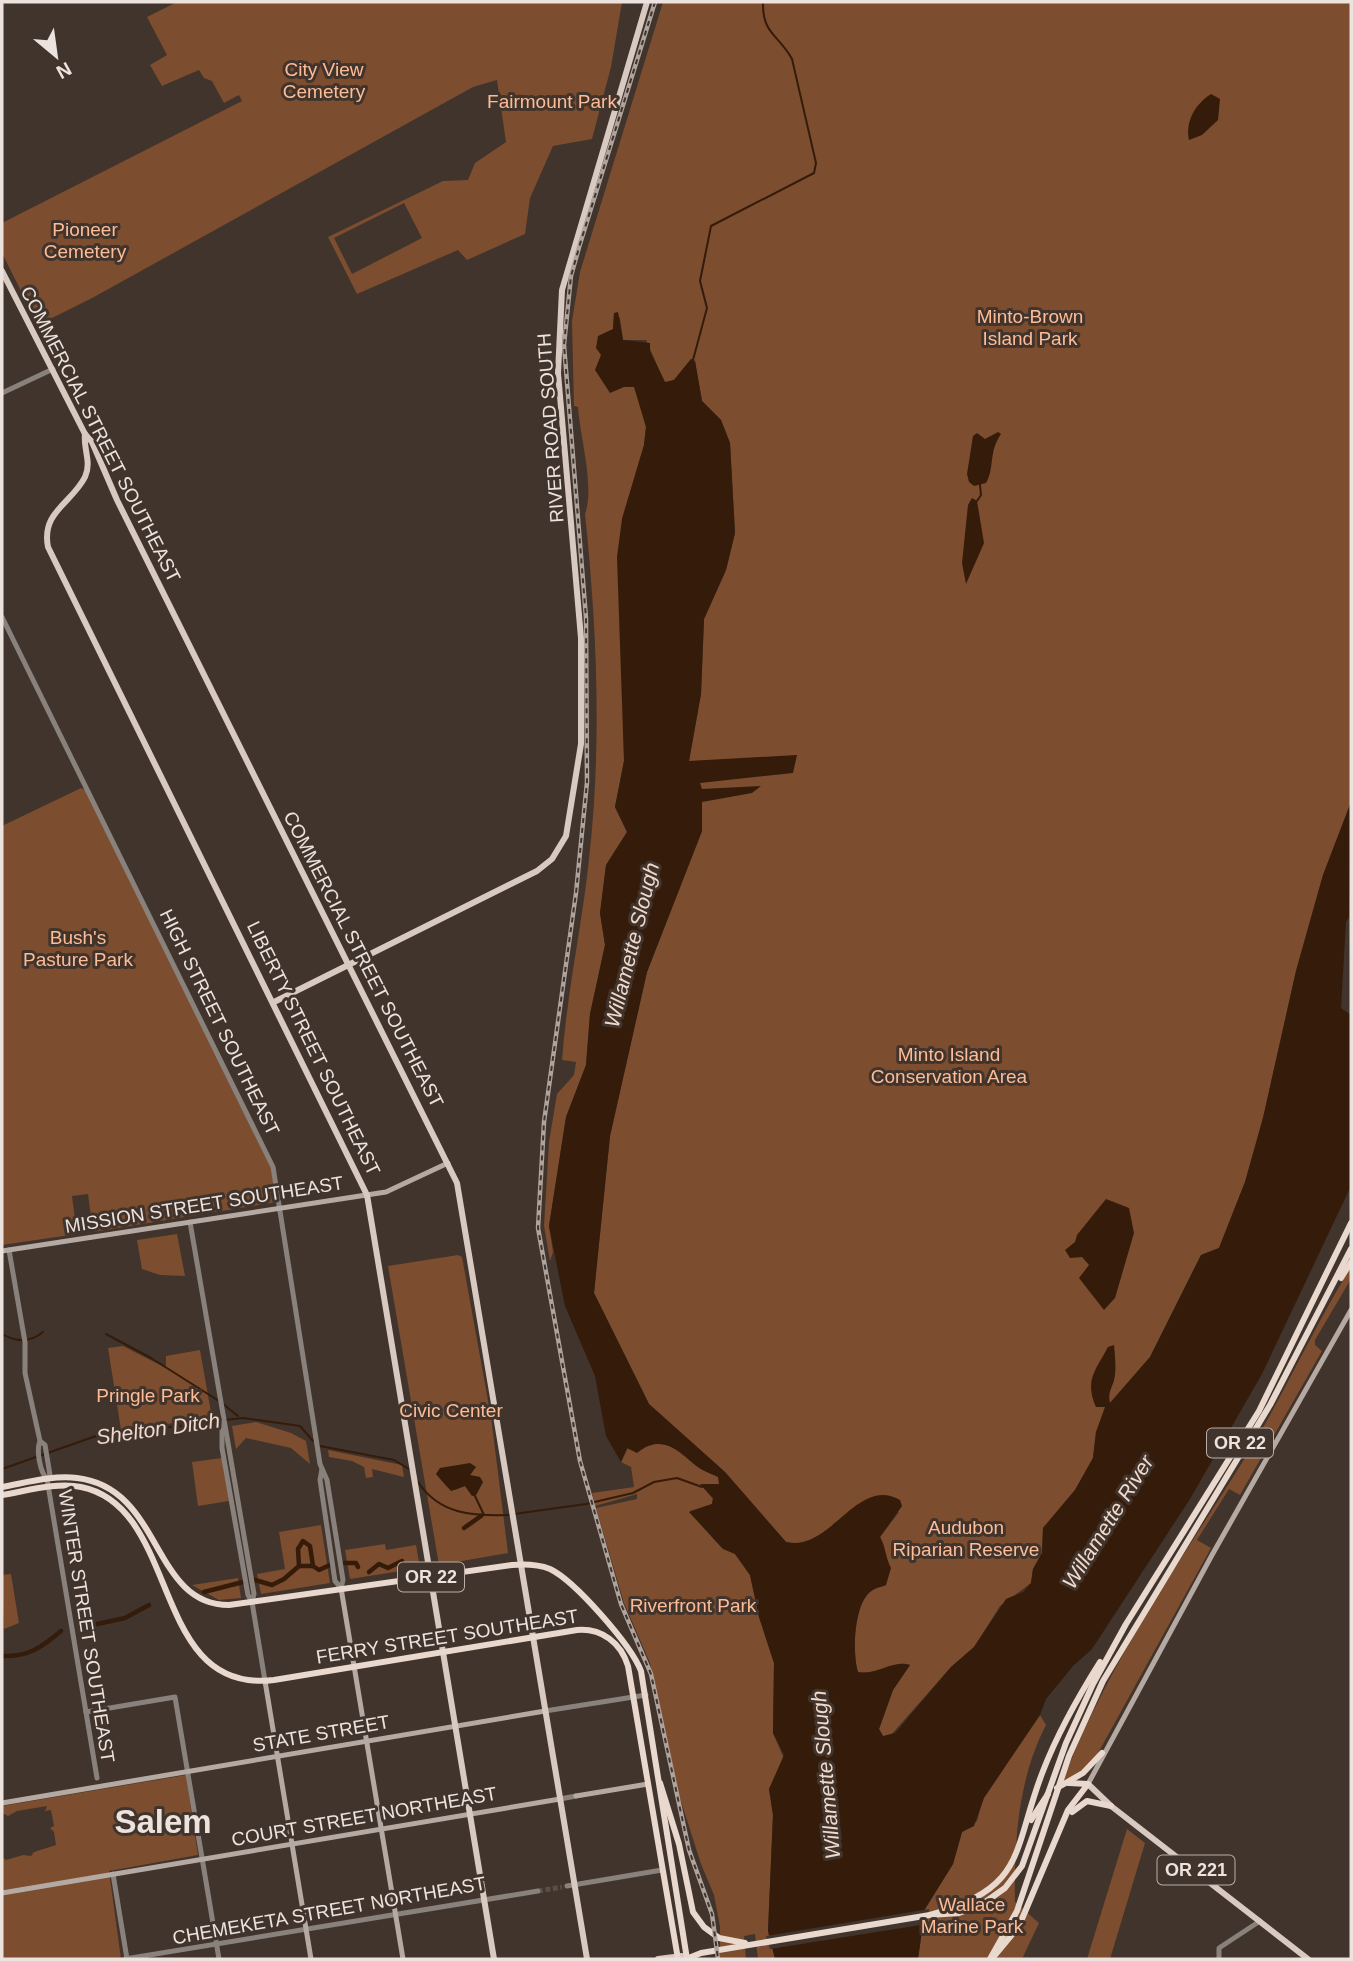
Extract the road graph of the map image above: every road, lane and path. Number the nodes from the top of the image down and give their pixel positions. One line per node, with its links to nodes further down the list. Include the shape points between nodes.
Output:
1 (647, 2): 7 (main road, RIVER ROAD SOUTH, via 570,254 559,315 558,373 582,694 580,754 566,836 552,859 526,877)
2 (2, 271): 3 (main road, COMMERCIAL STREET SOUTHEAST)
3 (53, 369): 4 (street); 5 (main road, COMMERCIAL STREET SOUTHEAST)
4 (2, 393)
5 (85, 434): 7 (main road, COMMERCIAL STREET SOUTHEAST); 8 (main road, LIBERTY STREET SOUTHEAST, via 86,475 54,513 48,547)
6 (2, 617): 11 (street, HIGH STREET SOUTHEAST, via 273,1167)
7 (349, 965): 8 (main road); 9 (main road, COMMERCIAL STREET SOUTHEAST)
8 (274, 1002): 10 (main road, LIBERTY STREET SOUTHEAST)
9 (447, 1163): 10 (main road, MISSION STREET SOUTHEAST, via 391,1190); 23 (main road, COMMERCIAL STREET SOUTHEAST, via 461,1201)
10 (367, 1195): 11 (main road, MISSION STREET SOUTHEAST); 26 (main road, LIBERTY STREET SOUTHEAST)
11 (280, 1208): 12 (main road, MISSION STREET SOUTHEAST); 27 (street, HIGH STREET SOUTHEAST, via 335,1581)
12 (190, 1222): 15 (main road, MISSION STREET SOUTHEAST); 28 (street)
13 (1351, 1223): 29 (highway, OR 22, via 1259,1410)
14 (1351, 1249): 17 (highway, OR 22)
15 (5, 1251): 19 (street, WINTER STREET SOUTHEAST)
16 (1351, 1262): 17 (highway, OR 22)
17 (1329, 1293): 82 (highway, OR 22, via 1264,1416 1115,1659 1082,1725 1017,1911)
18 (1351, 1310): 40 (main road)
19 (47, 1479): 20 (highway, OR 22); 21 (street, WINTER STREET SOUTHEAST); 28 (highway, OR 22, via 76,1477 109,1488 142,1519 165,1563 190,1591 215,1604)
20 (2, 1487)
21 (48, 1488): 22 (highway); 33 (highway, via 80,1487 101,1493 120,1507 140,1532 175,1617 198,1650 221,1669); 36 (street, WINTER STREET SOUTHEAST)
22 (2, 1495)
23 (519, 1553): 24 (main road, COMMERCIAL STREET SOUTHEAST); 25 (main road)
24 (521, 1564): 25 (highway, OR 22); 26 (highway, OR 22); 30 (main road, COMMERCIAL STREET SOUTHEAST)
25 (530, 1564): 34 (highway, OR 22, via 566,1581 632,1651)
26 (431, 1577): 27 (highway, OR 22); 31 (main road, LIBERTY STREET SOUTHEAST)
27 (341, 1588): 28 (highway, OR 22); 32 (main road, HIGH STREET SOUTHEAST)
28 (252, 1602): 33 (street)
29 (1126, 1624): 57 (highway, OR 22, via 1057,1736); 67 (highway, OR 22, via 1087,1696 1031,1847 1012,1881 971,1910)
30 (533, 1637): 31 (highway, FERRY STREET SOUTHEAST); 35 (highway, FERRY STREET SOUTHEAST, via 584,1629 601,1633 625,1658); 37 (main road, COMMERCIAL STREET SOUTHEAST)
31 (443, 1652): 32 (highway, FERRY STREET SOUTHEAST); 38 (main road, LIBERTY STREET SOUTHEAST)
32 (354, 1667): 33 (highway, FERRY STREET SOUTHEAST); 39 (main road, HIGH STREET SOUTHEAST)
33 (265, 1681): 41 (main road)
34 (646, 1695): 35 (street, STATE STREET); 44 (highway, OR 22)
35 (634, 1697): 37 (street, STATE STREET); 46 (highway, FERRY STREET SOUTHEAST)
36 (86, 1712): 42 (street, via 176,1697); 43 (street, WINTER STREET SOUTHEAST)
37 (545, 1712): 38 (main road, STATE STREET); 49 (main road, COMMERCIAL STREET SOUTHEAST)
38 (456, 1727): 39 (main road, STATE STREET); 52 (main road, LIBERTY STREET SOUTHEAST)
39 (367, 1741): 41 (main road, STATE STREET); 53 (main road, HIGH STREET SOUTHEAST)
40 (1102, 1753): 45 (highway); 47 (main road)
41 (278, 1756): 42 (main road, STATE STREET); 58 (main road)
42 (188, 1772): 50 (main road, STATE STREET); 59 (street)
43 (96, 1778)
44 (660, 1783): 70 (highway, OR 22, via 696,1916 719,1938); 81 (highway)
45 (1069, 1783): 47 (highway); 57 (highway, via 1040,1803)
46 (648, 1784): 48 (main road, COURT STREET NORTHEAST); 60 (highway, FERRY STREET SOUTHEAST)
47 (1088, 1784): 51 (main road); 54 (highway, via 1068,1810)
48 (576, 1796): 49 (street, COURT STREET NORTHEAST)
49 (560, 1799): 52 (main road, COURT STREET NORTHEAST); 62 (main road, COMMERCIAL STREET SOUTHEAST)
50 (2, 1803)
51 (1111, 1806): 54 (highway, via 1087,1801); 68 (main road, OR 221)
52 (470, 1814): 55 (main road, COURT STREET NORTHEAST); 65 (main road, LIBERTY STREET SOUTHEAST)
53 (380, 1820): 55 (main road); 56 (main road, HIGH STREET SOUTHEAST)
54 (1065, 1822): 82 (highway, via 1018,1926)
55 (398, 1826): 56 (main road, COURT STREET NORTHEAST)
56 (381, 1829): 58 (main road, COURT STREET NORTHEAST); 66 (main road, HIGH STREET SOUTHEAST)
57 (1024, 1838): 67 (highway, OR 22, via 1001,1878 982,1895)
58 (292, 1844): 59 (main road, COURT STREET NORTHEAST); 69 (main road)
59 (202, 1859): 61 (main road, COURT STREET NORTHEAST); 71 (street)
60 (662, 1870): 62 (street); 73 (highway, FERRY STREET SOUTHEAST)
61 (113, 1874): 64 (main road, COURT STREET NORTHEAST); 74 (street)
62 (570, 1885): 79 (main road, COMMERCIAL STREET SOUTHEAST)
63 (538, 1891): 65 (street, CHEMEKETA STREET NORTHEAST)
64 (2, 1893)
65 (485, 1900): 66 (street, CHEMEKETA STREET NORTHEAST); 78 (main road, LIBERTY STREET SOUTHEAST)
66 (396, 1914): 69 (street, CHEMEKETA STREET NORTHEAST); 77 (main road, HIGH STREET SOUTHEAST)
67 (930, 1915): 70 (highway, OR 22)
68 (1261, 1921): 83 (street, via 1218,1950); 84 (main road, OR 221)
69 (306, 1930): 71 (street, CHEMEKETA STREET NORTHEAST); 76 (main road)
70 (758, 1944): 72 (highway)
71 (217, 1945): 74 (street, CHEMEKETA STREET NORTHEAST); 75 (street)
72 (701, 1952): 80 (main road); 81 (highway)
73 (676, 1957)
74 (126, 1959)
75 (219, 1959)
76 (312, 1959)
77 (403, 1959)
78 (495, 1959)
79 (587, 1959)
80 (658, 1959)
81 (685, 1959)
82 (990, 1959)
83 (1219, 1959)
84 (1310, 1959)

